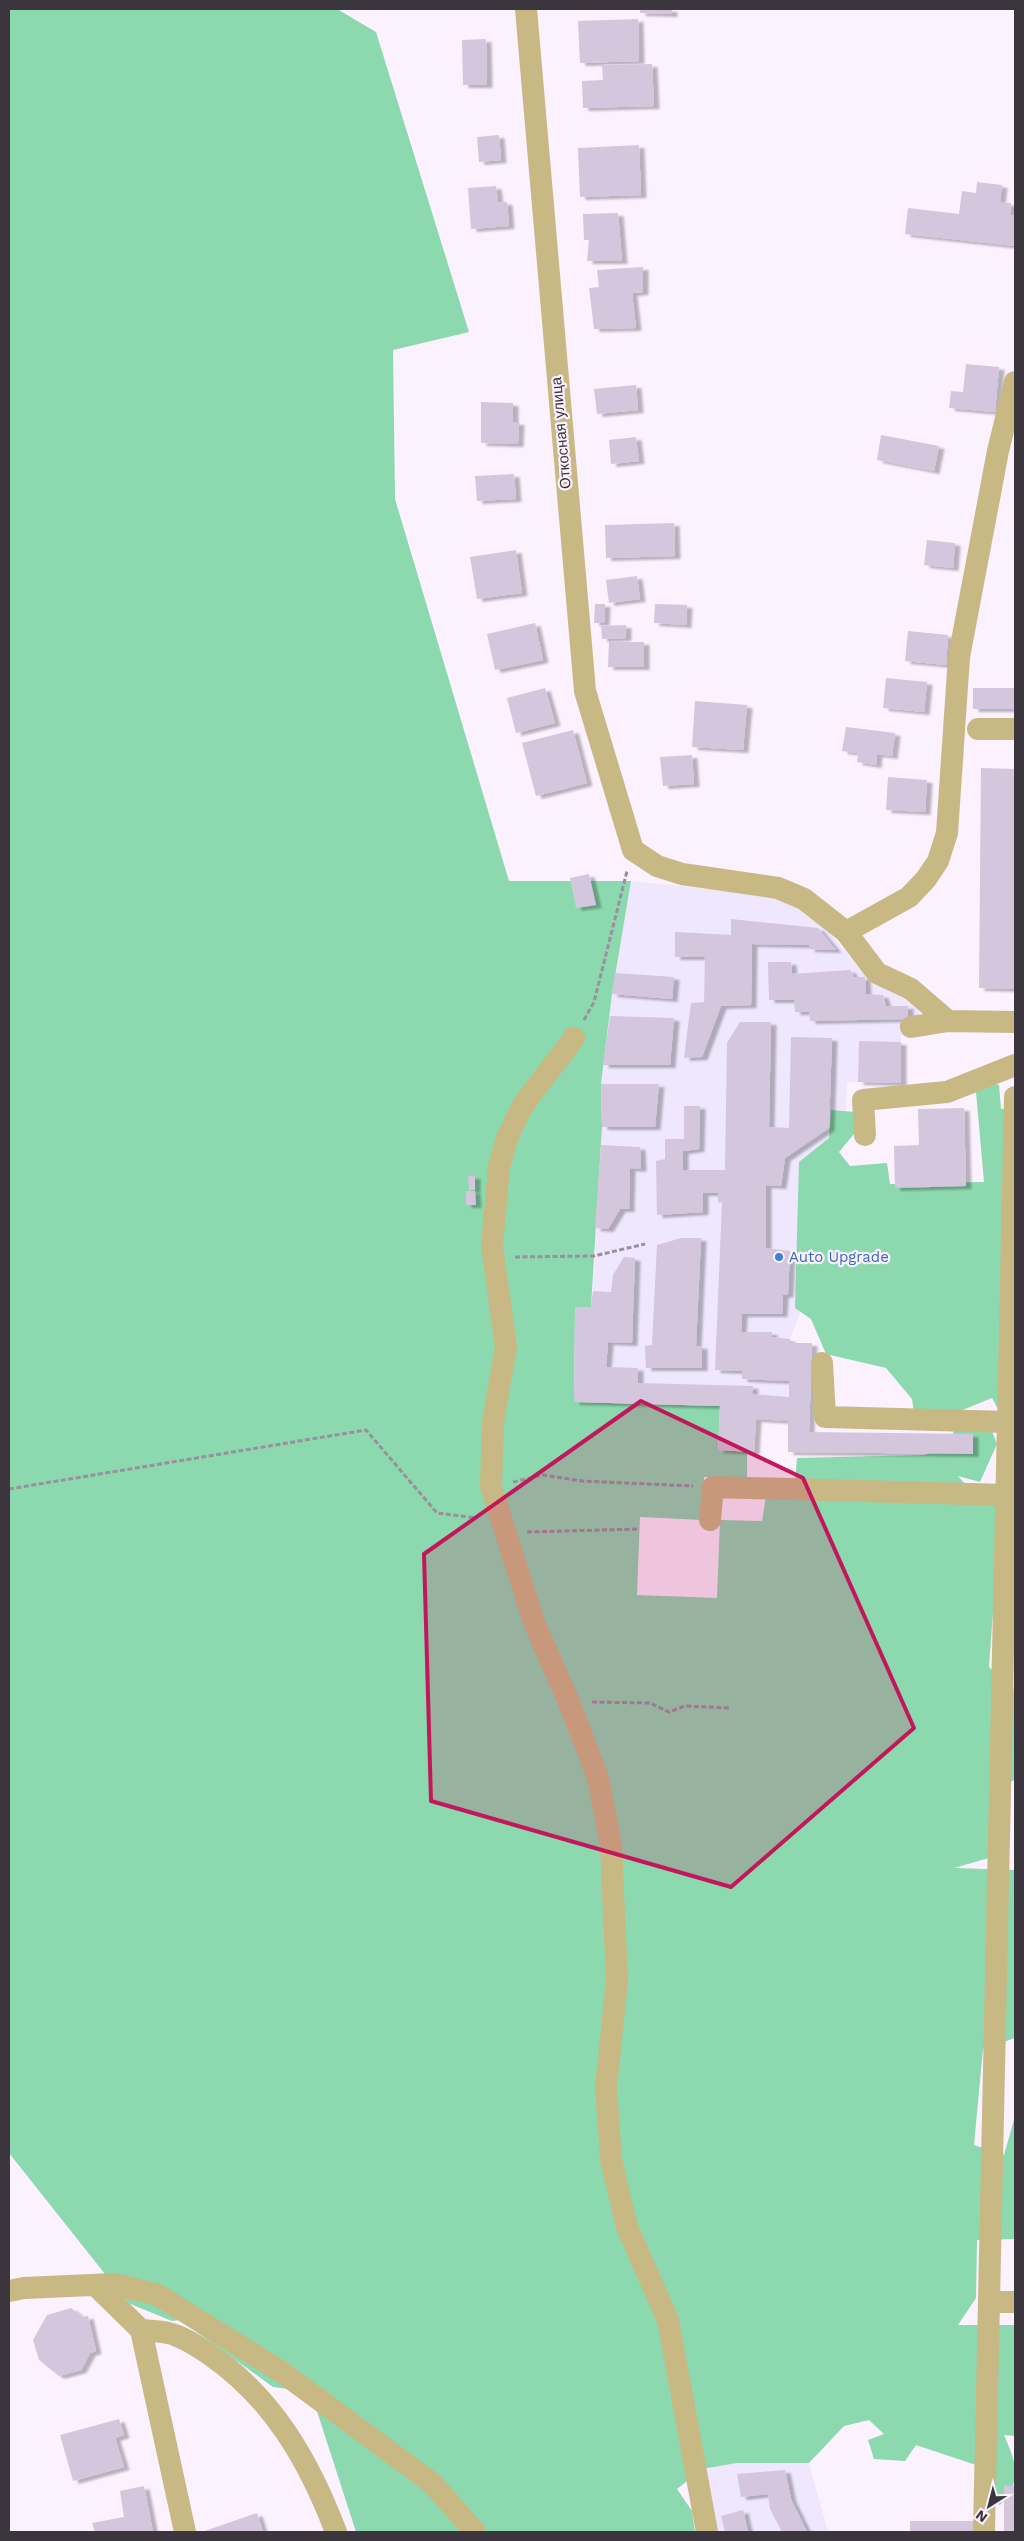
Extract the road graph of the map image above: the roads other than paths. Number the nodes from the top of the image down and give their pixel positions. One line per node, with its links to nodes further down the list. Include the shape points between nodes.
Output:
1 (526, 9): 5 (street, Откосная улица, via 585,691 633,850 656,866 682,874 778,888 804,899)
2 (1015, 382): 5 (street, via 998,451 959,657 947,833 938,861 926,879 908,896)
3 (978, 729): 4 (street)
4 (1015, 729)
5 (846, 932): 6 (street, via 877,973 911,989)
6 (948, 1021): 7 (street); 8 (street)
7 (1015, 1022)
8 (911, 1027)
9 (574, 1038): 26 (street, via 523,1105 507,1138 499,1167 492,1246 506,1347 493,1422 491,1487 535,1625 598,1778 611,1845 617,1981 606,2087 611,2160 626,2227 668,2320)
10 (1015, 1065): 12 (street, via 947,1092 863,1100)
11 (1015, 1097): 14 (street)
12 (865, 1135)
13 (822, 1363): 14 (street, via 825,1417)
14 (1008, 1422): 15 (street)
15 (1011, 1467): 16 (street)
16 (1006, 1496): 17 (street, via 713,1487); 20 (street)
17 (710, 1520)
18 (95, 2285): 19 (street, via 24,2288); 22 (street); 25 (street, via 114,2284 158,2295 283,2373 432,2483)
19 (9, 2292)
20 (988, 2302): 21 (street); 27 (street)
21 (1015, 2302)
22 (141, 2330): 23 (street); 24 (street, via 170,2333 198,2347 236,2373 275,2417 304,2458)
23 (185, 2532)
24 (336, 2532)
25 (476, 2532)
26 (707, 2532)
27 (984, 2532)

